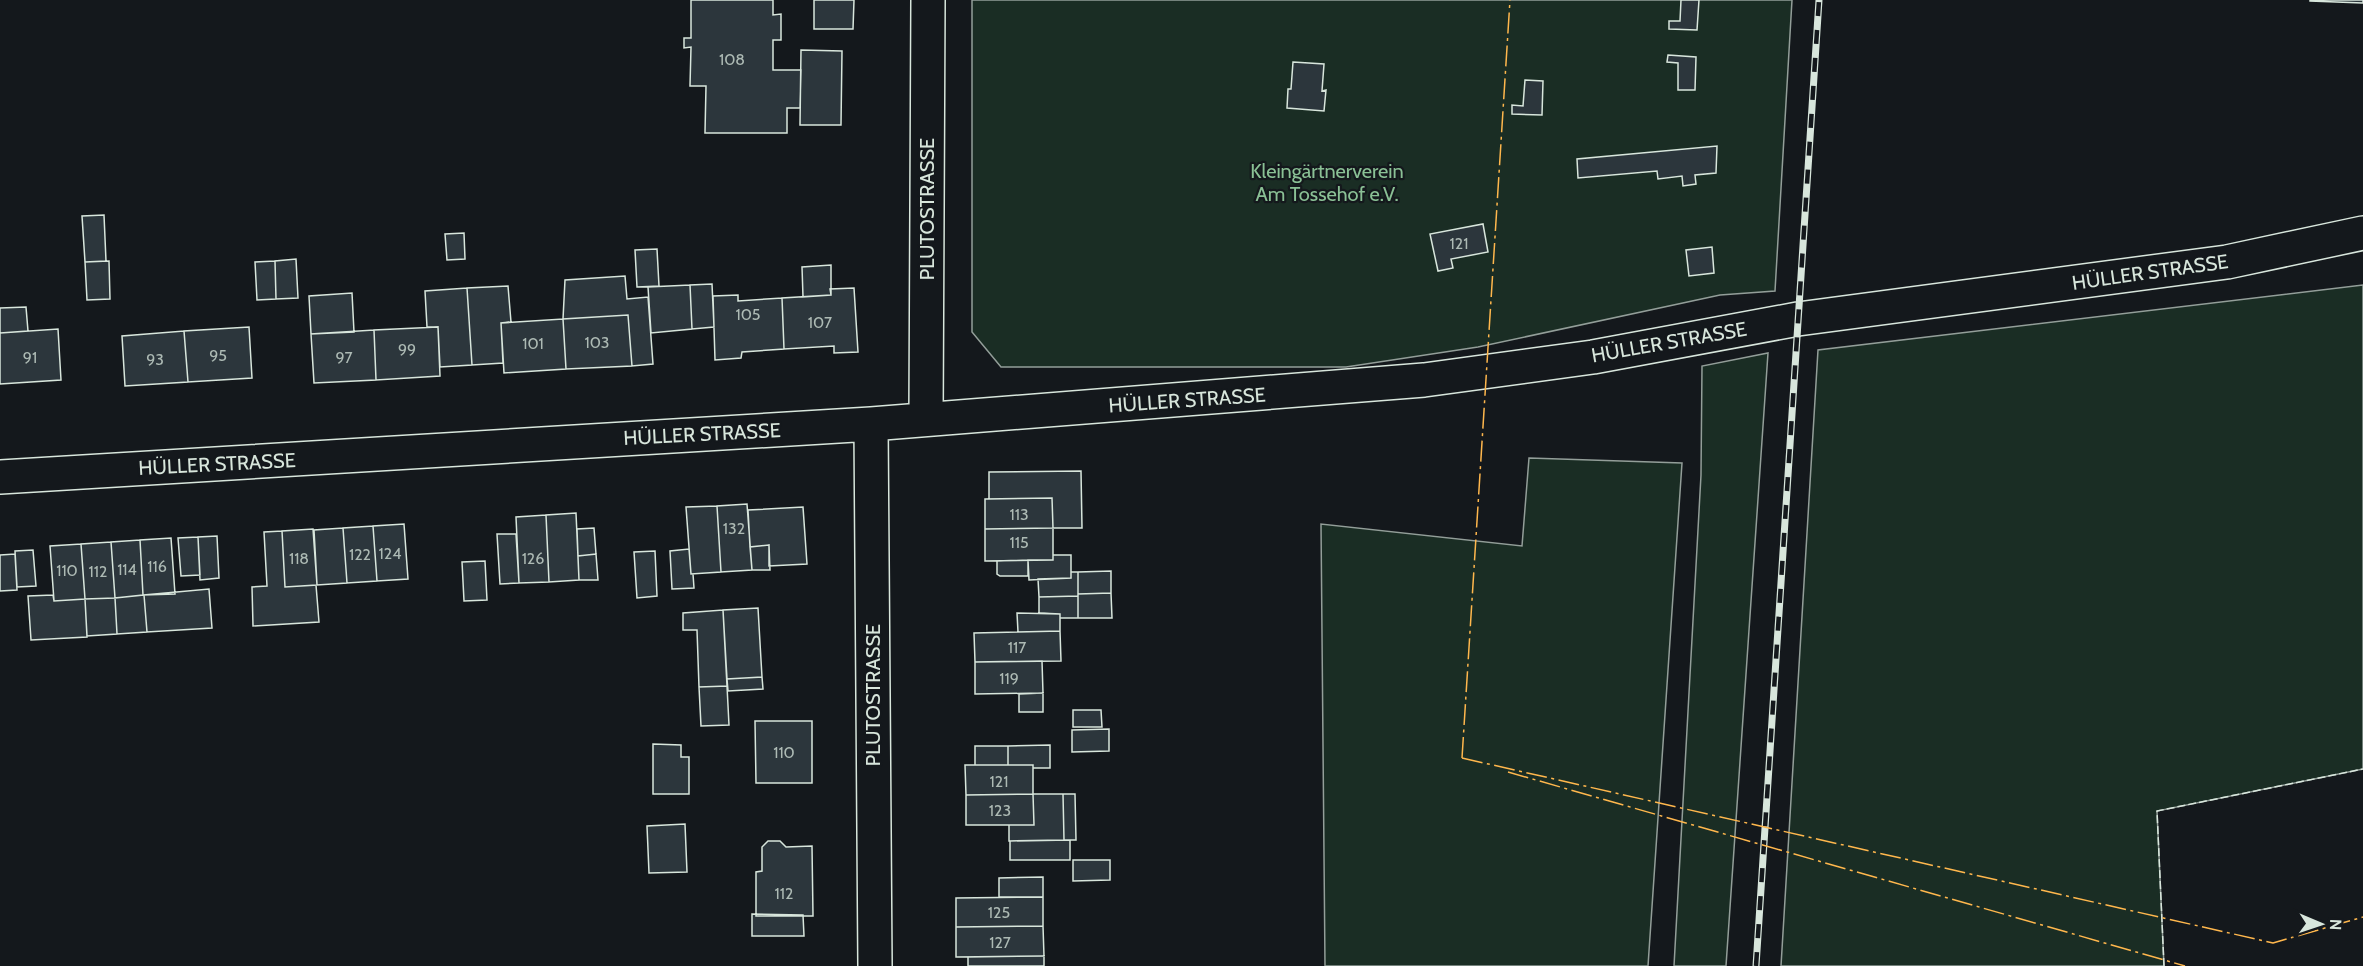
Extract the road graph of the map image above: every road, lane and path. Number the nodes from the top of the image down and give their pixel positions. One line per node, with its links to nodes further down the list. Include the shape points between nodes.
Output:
1 (928, 0): 3 (street, PLUTOSTRASSE)
2 (2363, 233): 3 (street, HÜLLER STRASSE, via 2227,262 1798,319 1506,370 1296,392)
3 (926, 419): 4 (street, HÜLLER STRASSE)
4 (871, 424): 5 (street, HÜLLER STRASSE); 6 (street, PLUTOSTRASSE)
5 (0, 477)
6 (875, 966)

